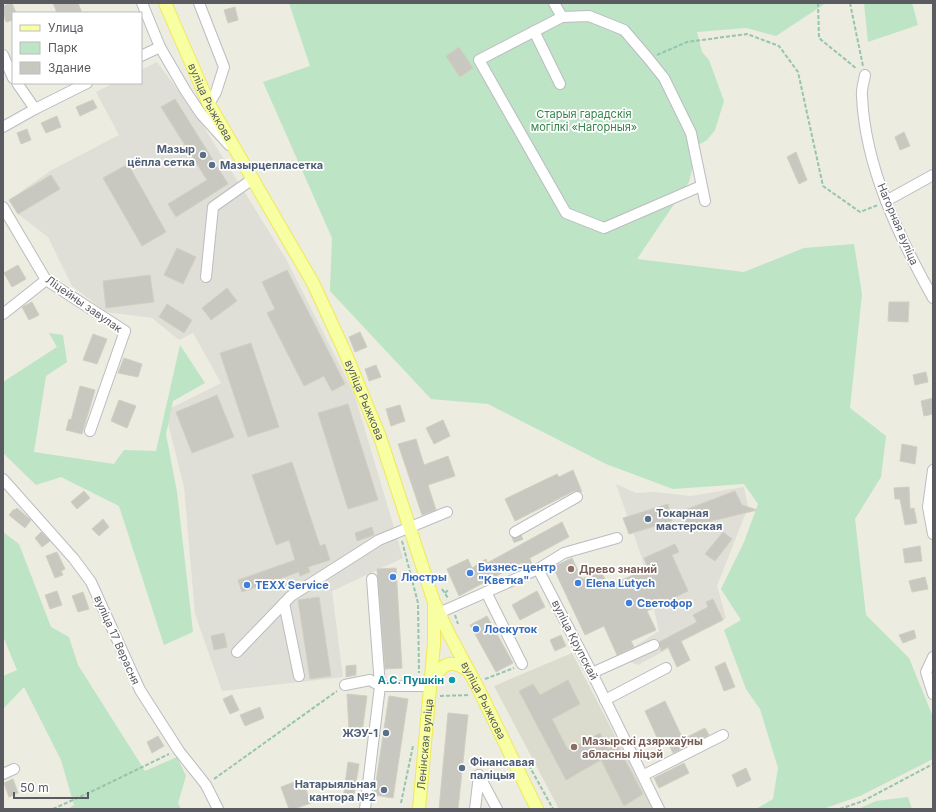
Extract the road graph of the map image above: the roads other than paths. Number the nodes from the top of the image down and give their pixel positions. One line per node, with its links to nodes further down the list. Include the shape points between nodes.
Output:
1 (142, 3): 7 (street)
2 (165, 3): 15 (main road, вуліца Рыжкова)
3 (199, 3): 15 (street, via 224,67)
4 (554, 3): 5 (street)
5 (562, 17): 6 (street); 21 (street, via 589,16 624,30 648,58 664,78 691,133)
6 (534, 31): 14 (street); 21 (street, via 479,60 566,213 604,228)
7 (160, 47): 9 (street); 18 (street, via 201,114)
8 (3, 55): 11 (street)
9 (142, 56)
10 (865, 75): 23 (street, Нагорная вуліца, via 862,95 867,141)
11 (11, 79)
12 (15, 84): 16 (street)
13 (85, 84): 16 (street)
14 (560, 84)
15 (209, 104): 18 (main road, вуліца Рыжкова)
16 (35, 109): 17 (street)
17 (3, 127)
18 (238, 156): 20 (main road, вуліца Рыжкова)
19 (933, 175): 23 (street)
20 (253, 181): 25 (street, via 214,207); 34 (main road, вуліца Рыжкова, via 313,283 341,344 380,437)
21 (701, 186): 22 (street)
22 (705, 201)
23 (886, 201): 27 (street, Нагорная вуліца, via 911,258)
24 (3, 207): 26 (street, Ліцейны завулак)
25 (206, 277)
26 (46, 280): 28 (street); 29 (street, Ліцейны завулак, via 126,331)
27 (933, 298)
28 (3, 314)
29 (90, 431)
30 (933, 470): 36 (street, via 928,507)
31 (3, 479): 60 (street, вуліца 17 Верасня, via 74,559 91,582 140,690 179,751 206,785)
32 (577, 497): 35 (street)
33 (447, 512): 34 (street)
34 (404, 529): 41 (street, via 379,540); 42 (main road, вуліца Рыжкова)
35 (515, 532)
36 (933, 534)
37 (617, 538): 38 (street, via 564,553)
38 (538, 569): 40 (street); 49 (street, вуліца Крупскай)
39 (372, 579): 52 (street)
40 (486, 592): 42 (street); 46 (street)
41 (284, 603): 44 (street); 50 (street)
42 (437, 608): 48 (main road, вуліца Рыжкова); 53 (main road, Ленінская вуліца)
43 (654, 645): 49 (street)
44 (237, 652)
45 (933, 657): 54 (street, via 926,672)
46 (522, 664)
47 (666, 668): 55 (street)
48 (469, 672): 53 (main road, via 452,663 443,665); 65 (main road, вуліца Рыжкова, via 481,685)
49 (592, 673): 55 (street, вуліца Крупскай)
50 (299, 676)
51 (345, 685): 52 (street, via 370,680)
52 (380, 686): 53 (street); 61 (street)
53 (428, 687): 62 (main road, Ленінская вуліца)
54 (933, 694)
55 (605, 700): 59 (street, вуліца Крупскай)
56 (723, 735): 59 (street)
57 (14, 769): 58 (street)
58 (3, 774)
59 (644, 775): 66 (street, вуліца Крупскай)
60 (218, 809)
61 (365, 809)
62 (419, 809)
63 (475, 809): 64 (street, via 479,775)
64 (497, 809)
65 (537, 809)
66 (659, 809)

